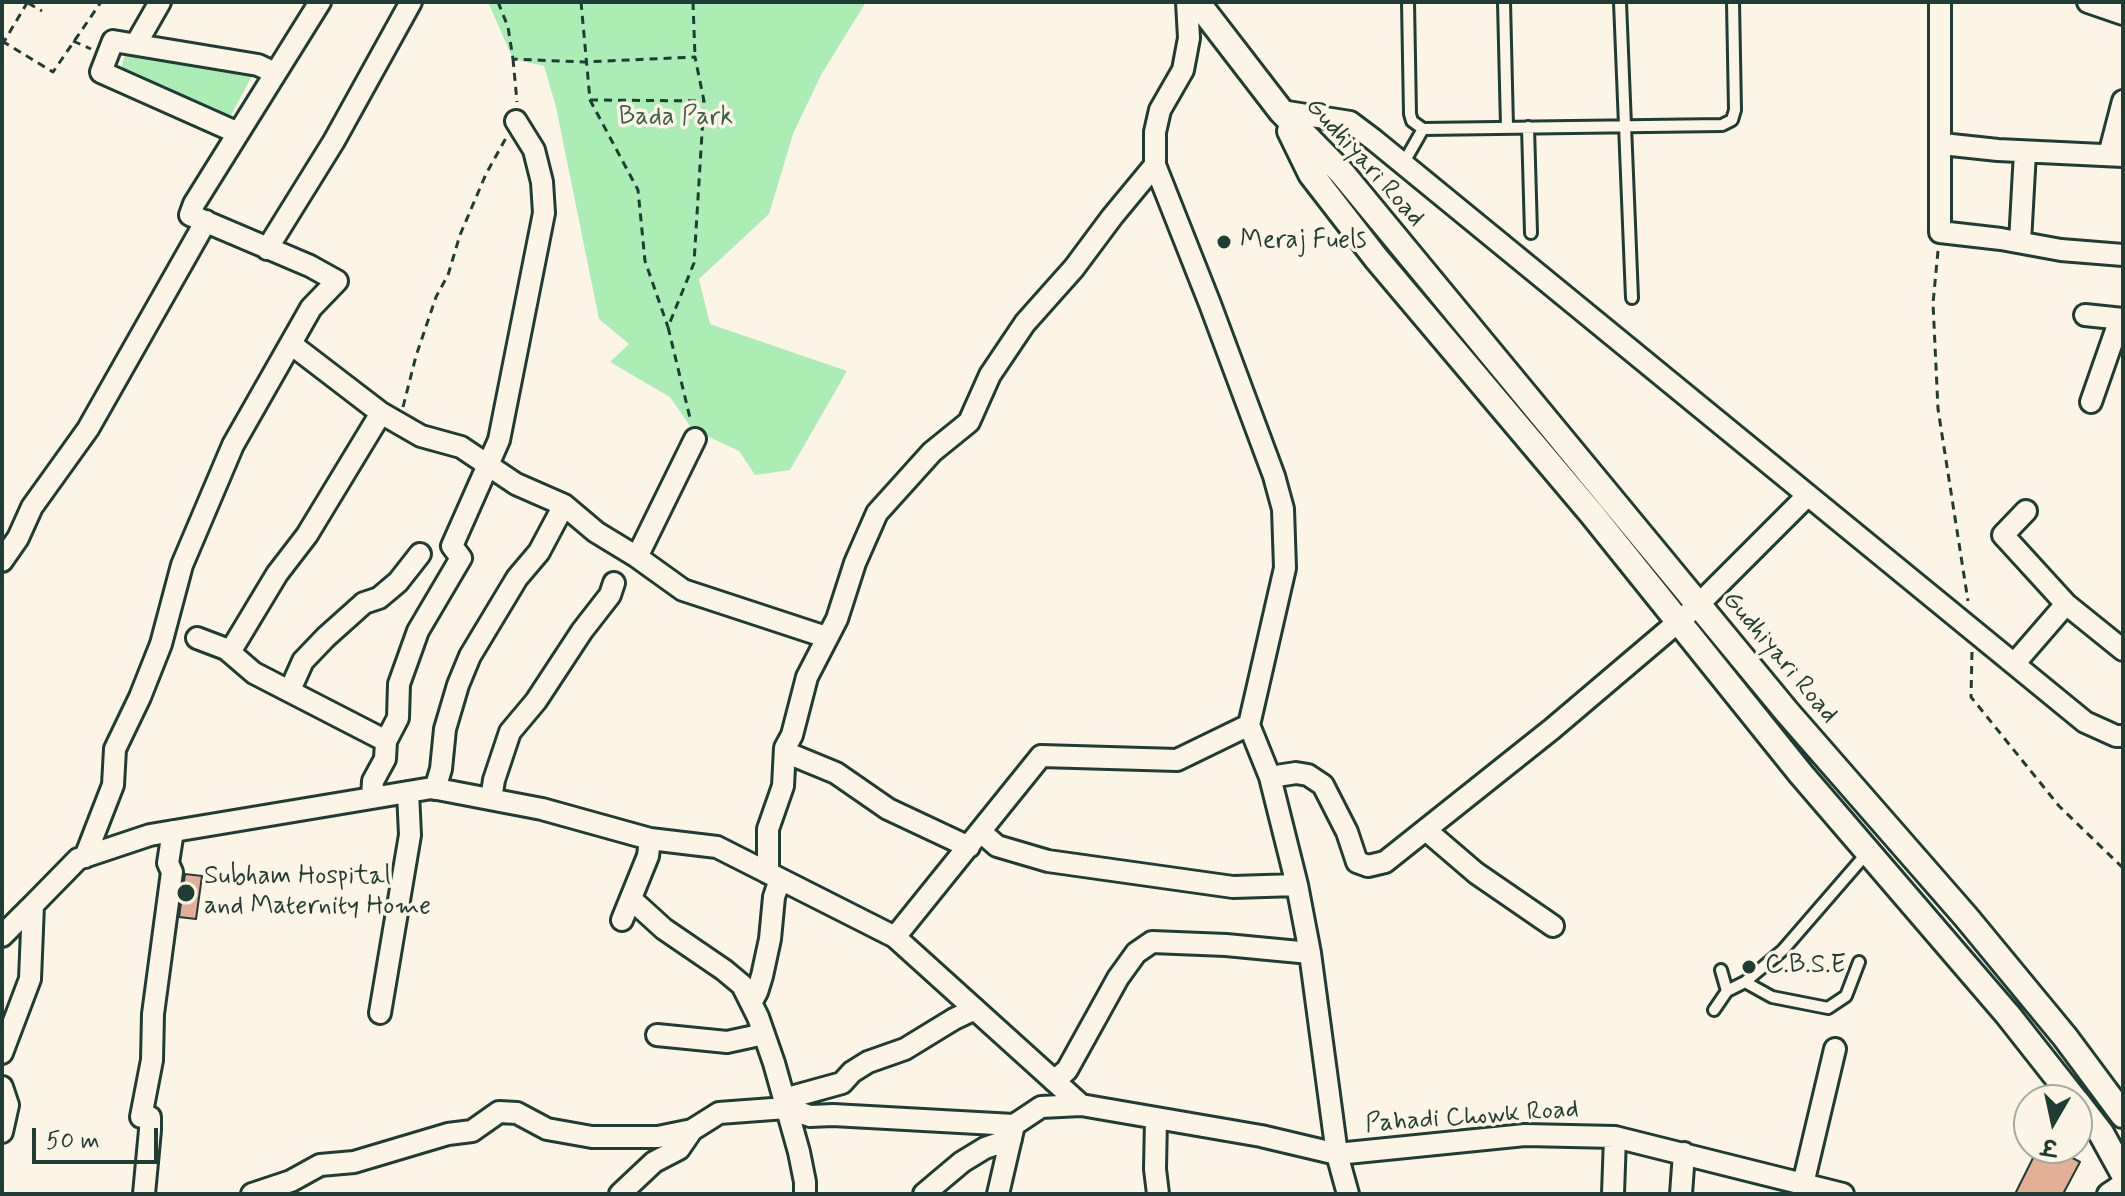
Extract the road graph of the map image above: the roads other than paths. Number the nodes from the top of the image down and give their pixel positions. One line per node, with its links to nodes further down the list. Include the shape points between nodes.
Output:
1 (160, 2): 13 (street)
2 (320, 2): 14 (street)
3 (411, 2): 31 (street)
4 (1187, 2): 27 (street, via 1189,38 1183,70 1160,110)
5 (1197, 2): 16 (street)
6 (1408, 2): 21 (lane, via 1410,114)
7 (1504, 2): 19 (lane)
8 (1620, 2): 18 (lane)
9 (1733, 2): 18 (lane, via 1732,120 1722,125)
10 (2088, 2): 12 (street)
11 (1939, 3): 23 (street)
12 (2123, 14)
13 (136, 44): 14 (street, via 258,65); 22 (street, via 113,41 101,72)
14 (275, 73): 22 (street)
15 (2123, 101): 25 (street)
16 (1281, 111): 26 (street, via 1350,122); 49 (street, Gudhiyari Road, via 1342,173); 50 (street, Gudhiyari Road, via 1311,174 1376,258)
17 (516, 121): 40 (street, via 534,150 544,213 499,440)
18 (1625, 125): 20 (lane); 33 (lane)
19 (1507, 127): 20 (lane); 21 (lane)
20 (1528, 127): 29 (lane)
21 (1423, 129): 26 (lane)
22 (238, 133): 28 (street, via 190,215)
23 (1942, 144): 24 (street); 30 (street, via 1940,232)
24 (2025, 152): 25 (street); 30 (street)
25 (2116, 155)
26 (1403, 164): 41 (street)
27 (1155, 165): 51 (street, via 1025,323 990,375 969,422 932,452 877,513); 57 (street, via 1283,509 1285,568)
28 (206, 221): 31 (street); 46 (street, via 88,429 32,507)
29 (1531, 233)
30 (2020, 242): 32 (street)
31 (267, 249): 36 (street, via 337,281 311,308)
32 (2123, 255)
33 (1632, 298)
34 (2085, 315): 35 (street)
35 (2122, 319): 37 (street)
36 (291, 344): 38 (street); 71 (street, via 233,445 182,565 161,644 115,749 113,785)
37 (2091, 402)
38 (381, 413): 40 (street); 54 (street)
39 (695, 439): 45 (street)
40 (488, 463): 42 (street, via 516,484); 59 (street, via 452,546 461,558 418,631 399,684 398,718)
41 (1807, 496): 49 (street); 55 (street)
42 (564, 505): 45 (street); 62 (street, via 470,656 445,729)
43 (2026, 511): 48 (street, via 2003,535)
44 (420, 554): 56 (street, via 398,582 364,603 303,661)
45 (637, 557): 51 (street, via 683,590)
46 (2, 561)
47 (614, 583): 65 (street, via 510,732)
48 (2066, 604): 53 (street); 55 (street)
49 (1698, 605): 50 (street); 98 (street, Gudhiyari Road, via 1966,917)
50 (1678, 621): 67 (street); 70 (street, Gudhiyari Road)
51 (826, 637): 60 (street, via 807,677)
52 (197, 638): 54 (street)
53 (2123, 650)
54 (230, 652): 56 (street, via 254,673)
55 (2014, 664): 58 (street, via 2085,722)
56 (290, 690): 59 (street)
57 (1249, 725): 61 (street); 69 (street, via 1177,760 1041,756)
58 (2123, 736)
59 (386, 741): 64 (street)
60 (785, 752): 69 (street, via 836,773 888,809); 72 (street, via 783,786 768,829)
61 (1270, 777): 67 (street, via 1296,773 1323,785 1357,862 1368,866 1385,862); 73 (street)
62 (435, 789): 63 (street); 65 (street)
63 (408, 792): 64 (street); 88 (street, via 410,835)
64 (372, 798): 66 (street)
65 (491, 799): 68 (street)
66 (173, 831): 71 (street); 110 (street, via 152,1060 141,1117 150,1117)
67 (1427, 831): 77 (street, via 1476,873)
68 (650, 839): 72 (street, via 717,847); 74 (street)
69 (975, 839): 73 (street, via 1048,861 1233,887); 79 (street)
70 (1867, 853): 83 (lane, via 1783,950); 94 (street, Gudhiyari Road)
71 (85, 857): 75 (street)
72 (774, 876): 79 (street); 85 (street, via 770,939)
73 (1297, 885): 80 (street)
74 (631, 899): 76 (street); 85 (street, via 742,985)
75 (33, 905): 78 (street); 92 (street, via 30,979)
76 (622, 920)
77 (1553, 926)
78 (2, 936)
79 (895, 937): 86 (street)
80 (1310, 953): 93 (street, via 1152,942 1136,953 1118,978 1067,1070); 106 (street)
81 (1859, 962): 83 (lane, via 1846,996 1828,1008 1772,997)
82 (1721, 970): 84 (lane)
83 (1745, 982): 84 (lane)
84 (1727, 991): 87 (lane)
85 (751, 1003): 89 (street)
86 (975, 1009): 93 (street); 96 (street, via 905,1049 868,1062 842,1083)
87 (1714, 1010)
88 (380, 1013)
89 (764, 1034): 90 (street, via 727,1042); 96 (street)
90 (657, 1035)
91 (1835, 1049): 108 (street)
92 (2, 1053)
93 (1054, 1081): 97 (street)
94 (2063, 1084)
95 (2, 1087): 102 (street, via 8,1105)
96 (785, 1104): 101 (street, via 719,1113); 103 (street, via 810,1116); 113 (street)
97 (1081, 1105): 99 (street, Pahadi Chowk Road); 103 (street, Pahadi Chowk Road, via 1041,1107)
98 (2123, 1115)
99 (1156, 1118): 106 (street, Pahadi Chowk Road); 116 (street)
100 (2093, 1123): 107 (street, Gudhiyari Road)
101 (692, 1130): 111 (street, via 658,1137 592,1137 499,1112 472,1131 354,1162 320,1165); 112 (street, via 679,1149 654,1162)
102 (2, 1132)
103 (1013, 1132): 114 (street, Pahadi Chowk Road, via 962,1162); 115 (street)
104 (1615, 1137): 105 (street, Pahadi Chowk Road); 106 (street, Pahadi Chowk Road, via 1525,1135); 118 (street)
105 (1684, 1153): 108 (street, Pahadi Chowk Road); 119 (street)
106 (1337, 1154): 117 (street)
107 (2123, 1173)
108 (1803, 1184): 120 (street, Pahadi Chowk Road)
109 (2123, 1184): 121 (street)
110 (144, 1194)
111 (252, 1194)
112 (620, 1194)
113 (805, 1194)
114 (924, 1194)
115 (998, 1194)
116 (1158, 1194)
117 (1348, 1194)
118 (1613, 1194)
119 (1681, 1194)
120 (1843, 1194)
121 (2108, 1194)

